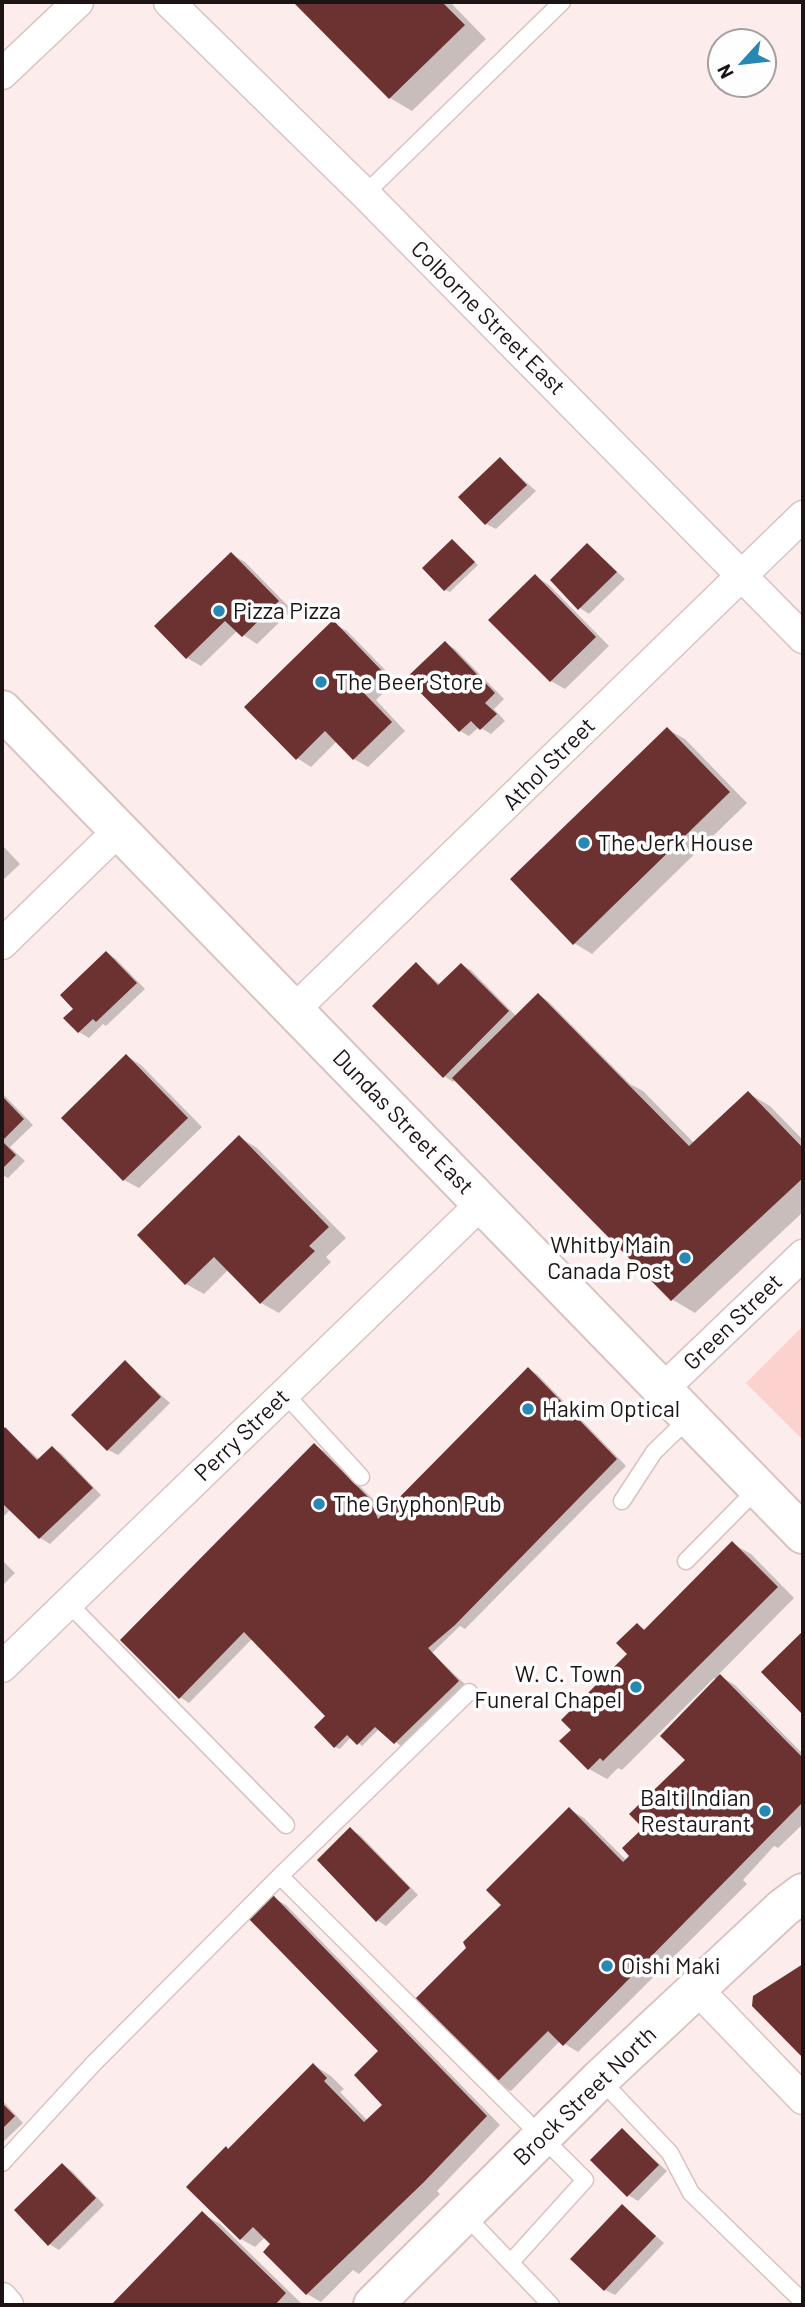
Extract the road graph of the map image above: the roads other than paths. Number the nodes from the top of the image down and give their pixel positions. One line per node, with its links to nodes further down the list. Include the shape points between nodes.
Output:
1 (78, 2): 6 (street)
2 (169, 2): 7 (street, Colborne Street East)
3 (537, 2): 5 (lane)
4 (562, 2): 5 (lane)
5 (549, 14): 7 (lane)
6 (2, 74)
7 (365, 194): 9 (street, Colborne Street East)
8 (803, 516): 9 (street, Athol Street)
9 (740, 575): 10 (street, Colborne Street East); 14 (street, Athol Street)
10 (803, 638)
11 (2, 710): 12 (main road, Dundas Street East)
12 (118, 831): 13 (street); 14 (main road, Dundas Street East)
13 (2, 944)
14 (294, 1010): 15 (main road, Dundas Street East)
15 (482, 1203): 17 (main road, Dundas Street East); 18 (street, Perry Street)
16 (803, 1255): 17 (street, Green Street)
17 (663, 1389): 19 (main road, Dundas Street East)
18 (285, 1394): 20 (lane); 25 (street, Perry Street)
19 (690, 1417): 21 (main road, Dundas Street East); 22 (lane, via 654,1452)
20 (361, 1477)
21 (758, 1488): 23 (main road, Dundas Street East); 24 (lane)
22 (622, 1501)
23 (803, 1534)
24 (686, 1561)
25 (68, 1603): 26 (street, Perry Street); 28 (lane)
26 (2, 1667)
27 (469, 1692): 29 (lane)
28 (286, 1825)
29 (280, 1876): 34 (lane); 35 (lane)
30 (803, 1893): 31 (main road, Brock Street North)
31 (697, 1989): 32 (main road, Brock Street North); 33 (street)
32 (600, 2079): 34 (main road, Brock Street North); 39 (lane, via 670,2153 691,2193)
33 (803, 2099)
34 (541, 2136): 36 (main road, Brock Street North); 37 (lane, via 585,2180)
35 (2, 2163)
36 (464, 2214): 37 (lane); 41 (main road, Brock Street North)
37 (511, 2262): 42 (lane)
38 (2, 2298): 40 (street)
39 (803, 2304)
40 (8, 2305)
41 (373, 2305)
42 (551, 2305)

